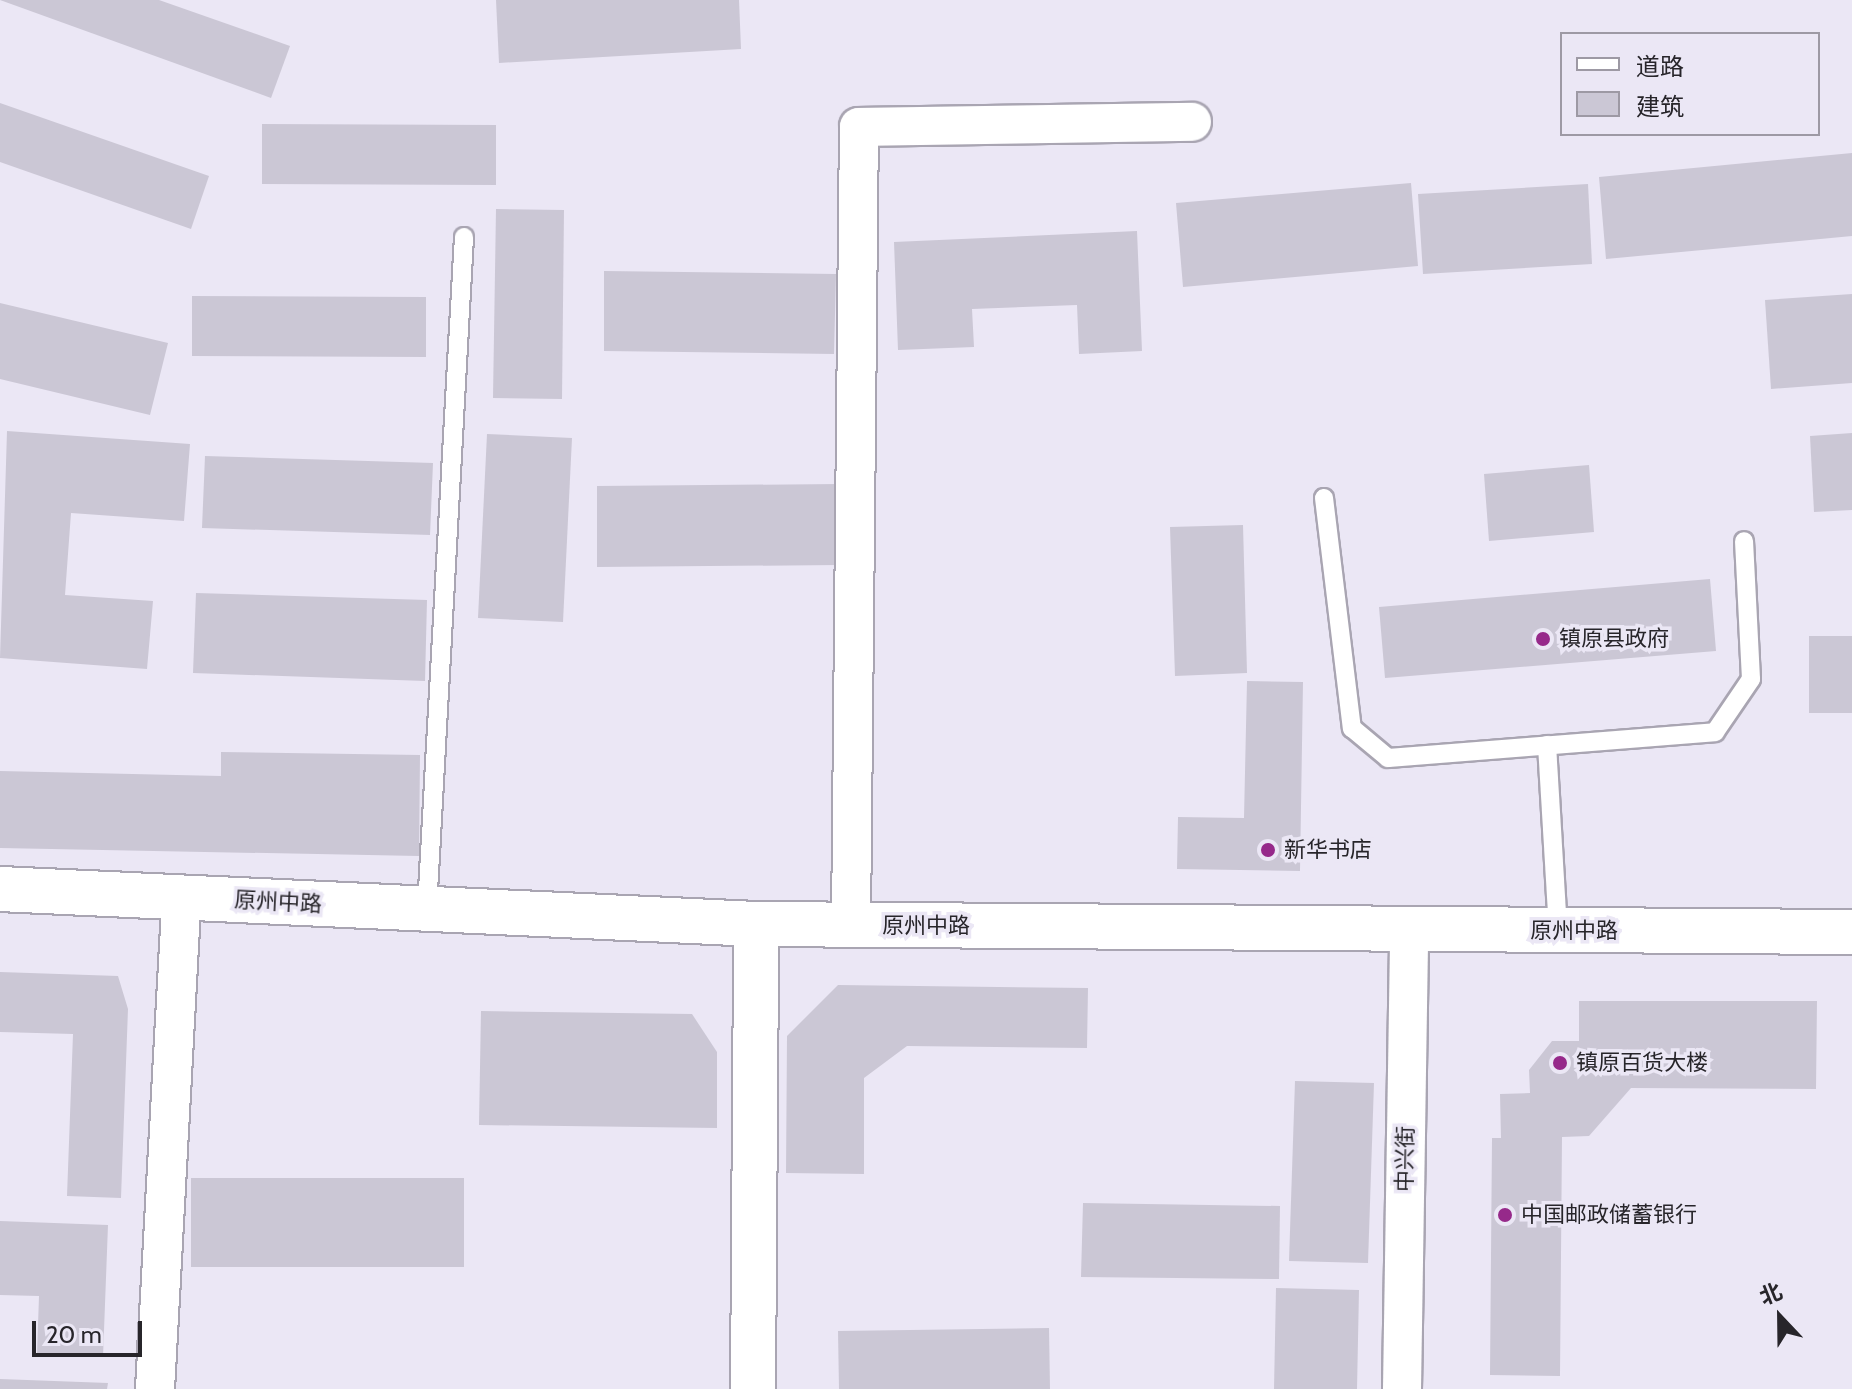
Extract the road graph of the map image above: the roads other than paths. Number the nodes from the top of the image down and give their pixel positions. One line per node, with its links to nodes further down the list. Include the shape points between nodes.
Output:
1 (1192, 122): 10 (street, via 859,127)
2 (464, 237): 8 (lane)
3 (1324, 498): 5 (lane, via 1352,728 1388,758)
4 (1744, 541): 5 (lane, via 1751,679 1730,717 1715,732)
5 (1547, 745): 12 (lane)
6 (0, 889): 7 (main road, 原州中路)
7 (182, 897): 8 (main road, 原州中路); 14 (street)
8 (427, 909): 9 (main road, 原州中路)
9 (756, 924): 10 (main road, 原州中路); 15 (main road)
10 (851, 925): 11 (main road, 原州中路)
11 (1409, 930): 12 (main road, 原州中路); 16 (street, 中兴街)
12 (1558, 931): 13 (main road, 原州中路)
13 (1852, 932)
14 (155, 1389)
15 (753, 1389)
16 (1402, 1389)

